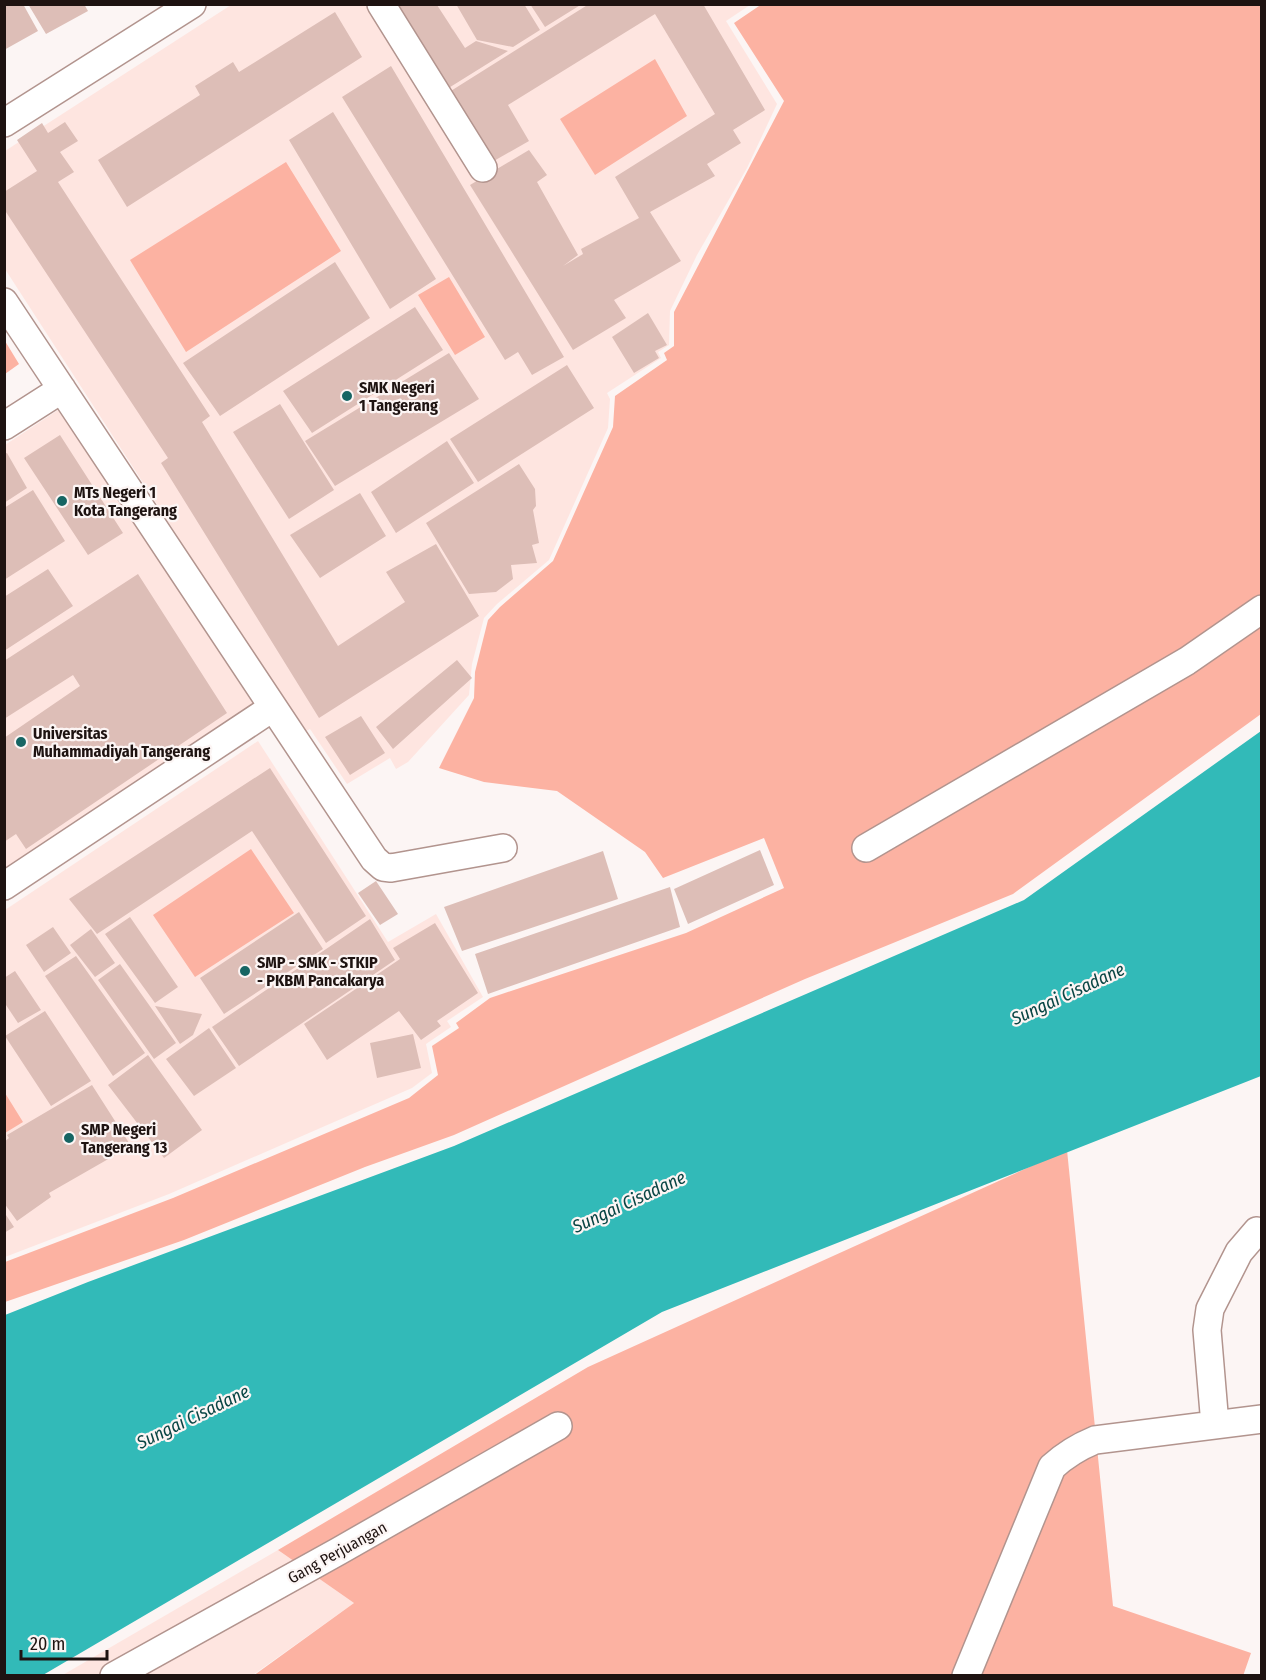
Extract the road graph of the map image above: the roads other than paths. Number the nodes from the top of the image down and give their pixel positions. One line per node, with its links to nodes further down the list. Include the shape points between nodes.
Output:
1 (192, 4): 3 (street)
2 (381, 4): 4 (street)
3 (4, 123)
4 (483, 168)
5 (4, 302): 6 (street)
6 (62, 389): 7 (street); 9 (street)
7 (4, 426)
8 (1262, 609): 11 (street, via 1187,662)
9 (272, 708): 10 (street, via 383,867); 12 (street)
10 (503, 848)
11 (866, 848)
12 (4, 886)
13 (1257, 1231): 15 (street, via 1239,1252 1210,1309)
14 (1262, 1419): 15 (street)
15 (1215, 1425): 18 (street, via 1095,1440 1052,1467)
16 (558, 1426): 17 (street, Gang Perjuangan)
17 (114, 1676)
18 (966, 1676)

